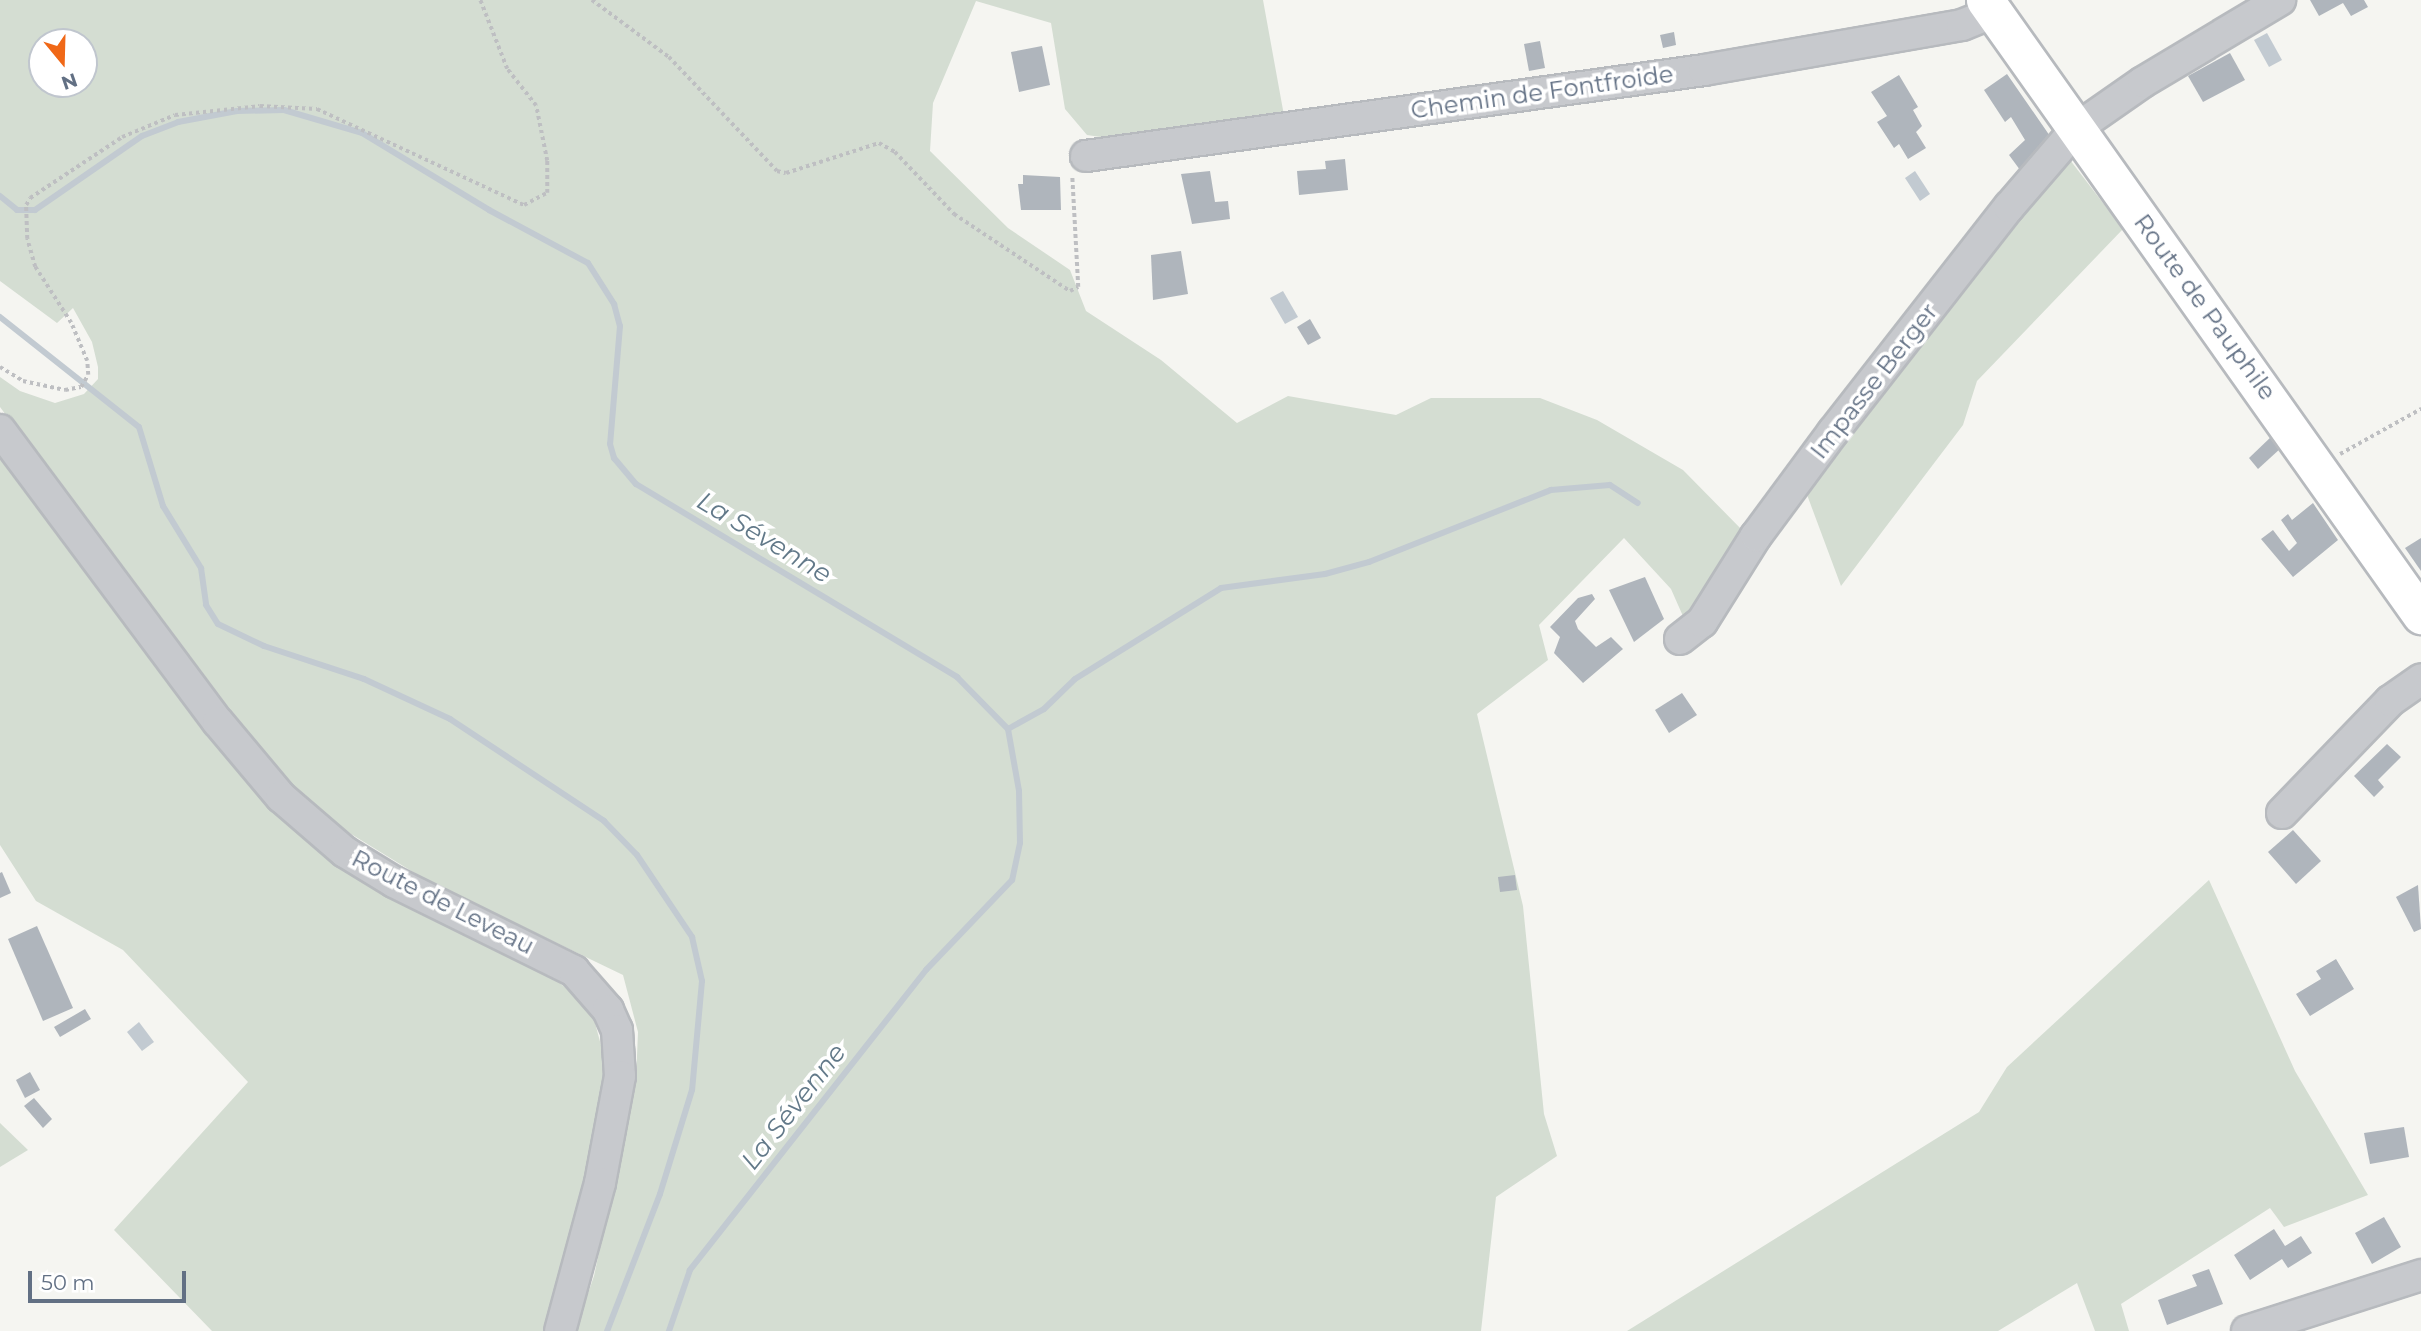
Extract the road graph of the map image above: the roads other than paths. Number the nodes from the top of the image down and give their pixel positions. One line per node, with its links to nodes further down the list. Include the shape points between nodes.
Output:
1 (2280, 0): 3 (street, Impasse Berger, via 2143,82)
2 (1990, 6): 3 (main road, Route de Pauphile); 4 (street, Chemin de Fontfroide, via 1951,27 1704,70)
3 (2077, 128): 6 (main road, Route de Pauphile); 7 (street, Impasse Berger, via 2009,207 1816,454 1702,622)
4 (1086, 156)
5 (0, 430): 11 (street, Route de Leveau, via 232,740 281,797 345,852 394,882 575,971 608,1010 617,1030 620,1076 600,1183)
6 (2421, 615)
7 (1680, 639)
8 (2421, 679): 9 (street, via 2390,701)
9 (2282, 813)
10 (2421, 1275): 12 (street)
11 (560, 1331)
12 (2247, 1331)

